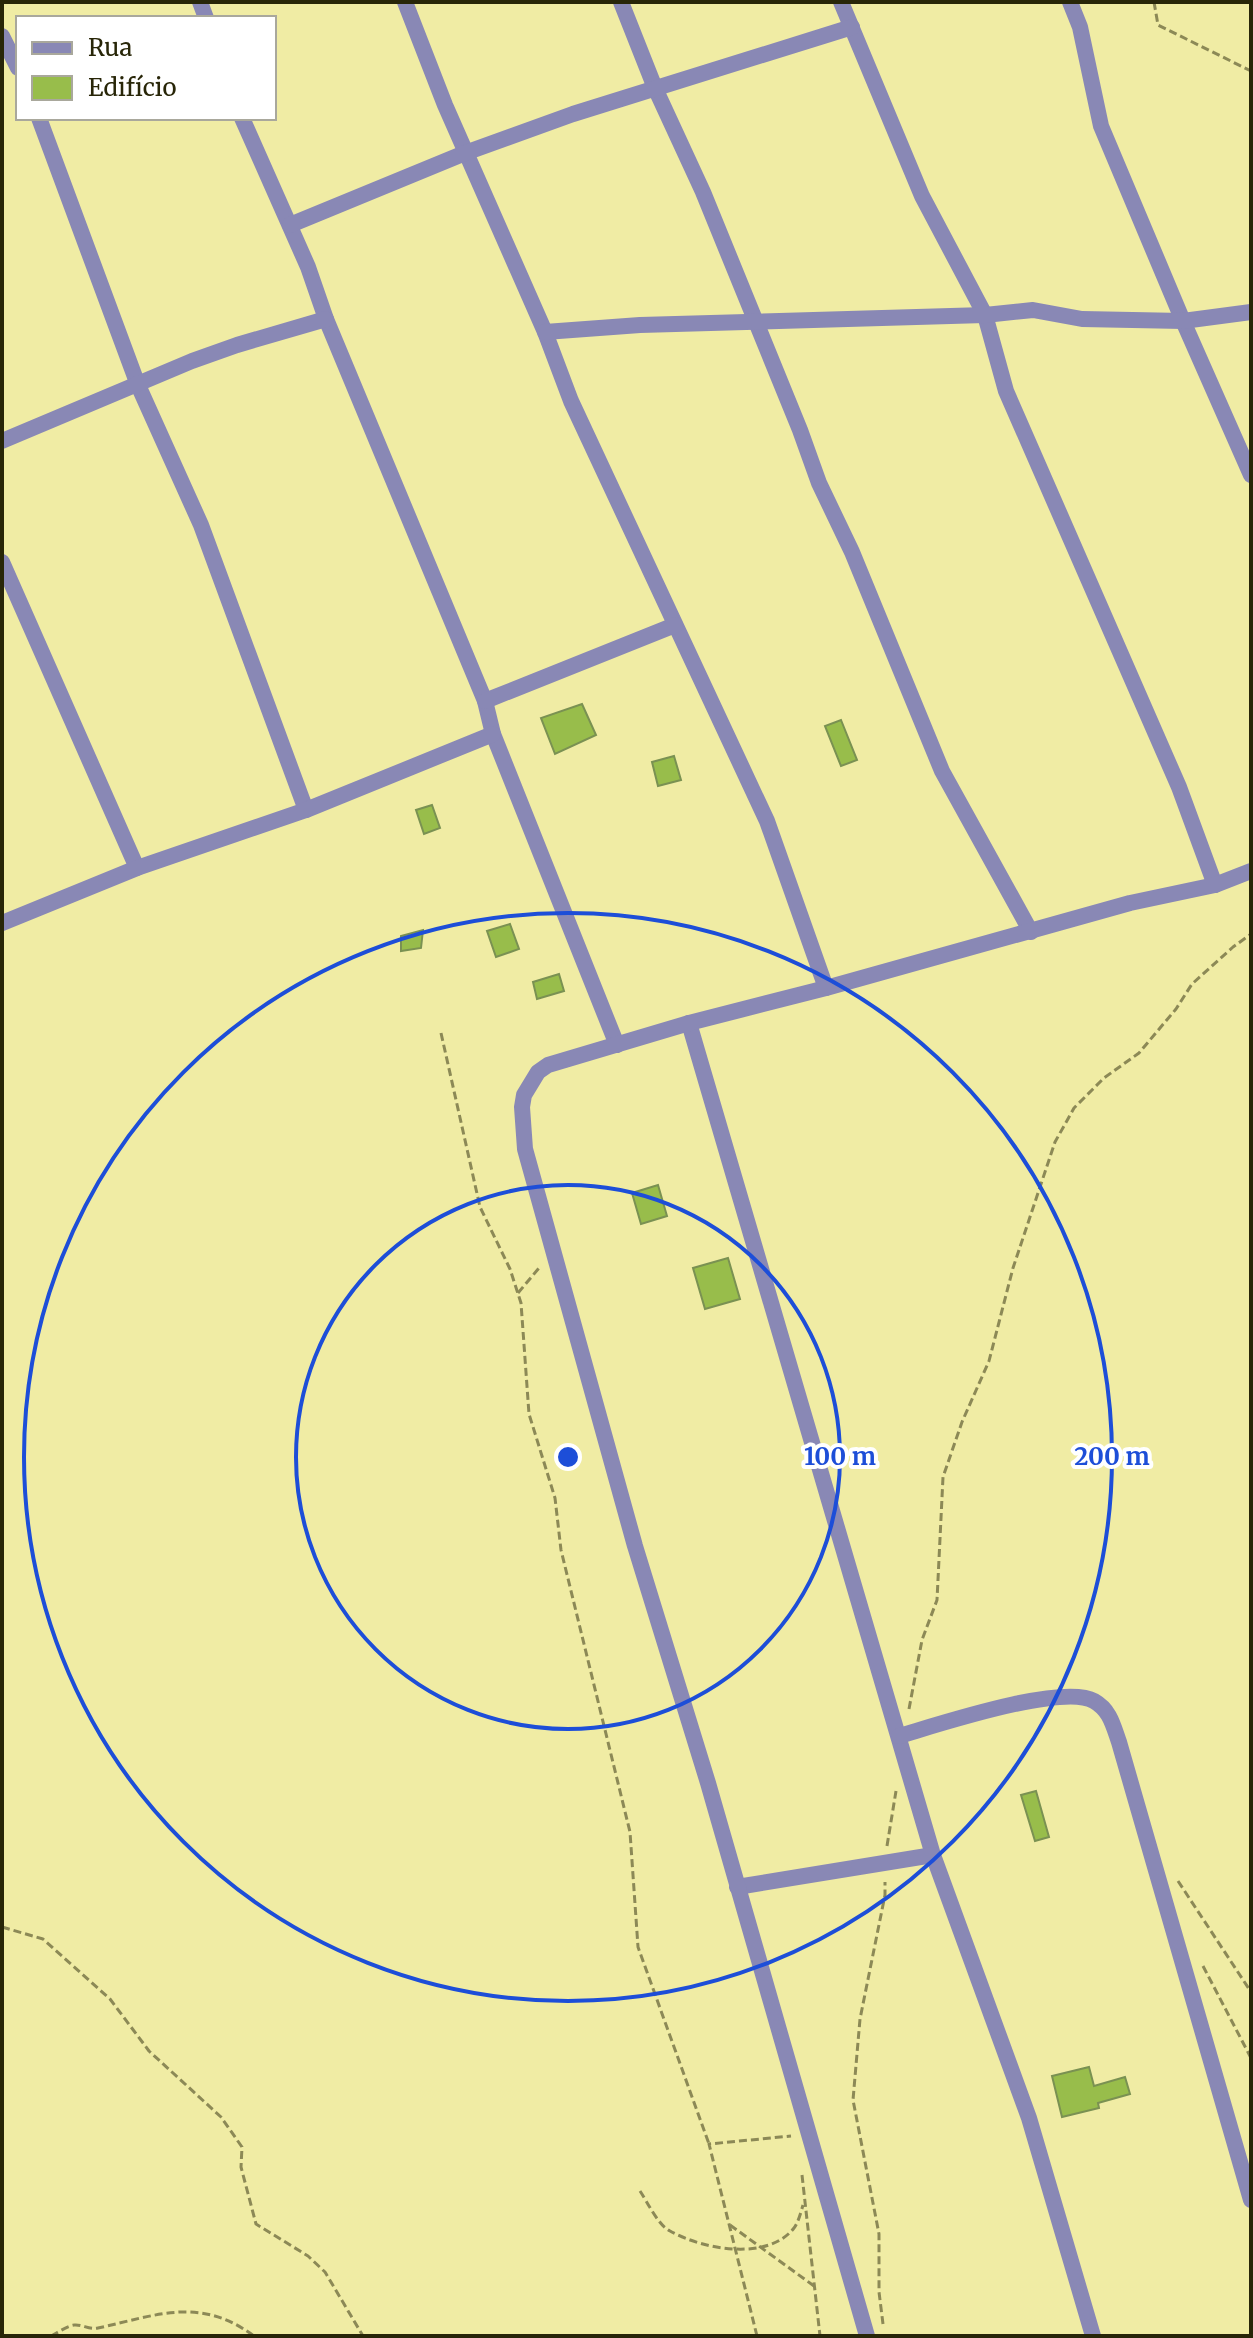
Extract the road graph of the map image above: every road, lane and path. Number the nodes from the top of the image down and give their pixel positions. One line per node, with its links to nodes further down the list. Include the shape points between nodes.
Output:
1 (405, 2): 13 (street)
2 (621, 2): 10 (street)
3 (841, 2): 6 (street)
4 (1070, 2): 18 (street, via 1101,126)
5 (1154, 2): 9 (path, via 1158,25)
6 (852, 27): 10 (street); 16 (street, via 922,196)
7 (2, 36): 8 (street)
8 (16, 64)
9 (1251, 71)
10 (655, 88): 13 (street); 19 (street)
11 (40, 120): 21 (street)
12 (243, 120): 14 (street)
13 (465, 153): 14 (street); 20 (street)
14 (290, 225): 17 (street)
15 (1251, 312): 18 (street)
16 (985, 315): 18 (street, via 1033,310 1082,319); 19 (street); 31 (street, via 1006,391 1179,787)
17 (326, 319): 21 (street, via 237,345); 26 (street)
18 (1183, 321): 23 (street)
19 (756, 322): 20 (street); 33 (street, via 942,771)
20 (545, 332): 25 (street, via 571,401)
21 (138, 385): 22 (street); 28 (street, via 201,525)
22 (2, 441)
23 (1251, 475)
24 (2, 562): 29 (street)
25 (675, 625): 26 (street); 35 (street, via 767,821)
26 (485, 701): 27 (street)
27 (493, 734): 28 (street); 38 (street)
28 (306, 810): 29 (street)
29 (137, 868): 32 (street)
30 (1251, 871): 31 (street)
31 (1215, 885): 33 (street)
32 (2, 923)
33 (1031, 932): 35 (street)
34 (1251, 934): 41 (path, via 1192,984 1139,1053 1074,1108 1055,1142 1033,1205)
35 (826, 988): 36 (street)
36 (689, 1023): 38 (street); 42 (street)
37 (441, 1033): 40 (path, via 480,1207)
38 (617, 1045): 39 (street, via 548,1065 524,1095 525,1149)
39 (552, 1253): 40 (path); 45 (street)
40 (518, 1293): 51 (path, via 529,1414 555,1498 573,1604 630,1832 638,1947)
41 (989, 1361)
42 (899, 1736): 43 (street); 54 (street, via 1011,1704 1058,1697 1091,1698 1107,1710)
43 (933, 1855): 45 (street); 66 (street, via 1029,2118)
44 (1176, 1879): 48 (path)
45 (737, 1887): 65 (street)
46 (2, 1927): 62 (path, via 43,1939 110,1999 149,2051 221,2117 242,2147 241,2167 256,2224 325,2272)
47 (1201, 1962): 49 (path)
48 (1251, 1992)
49 (1251, 2058)
50 (797, 2135): 51 (path)
51 (709, 2144): 56 (path)
52 (802, 2175): 55 (path)
53 (640, 2191): 58 (path, via 667,2230)
54 (1251, 2200)
55 (805, 2202): 57 (path, via 795,2228); 59 (path)
56 (730, 2225): 57 (path); 58 (path)
57 (759, 2247): 58 (path); 59 (path)
58 (736, 2251): 63 (path)
59 (814, 2286): 64 (path)
60 (51, 2336): 61 (path, via 74,2325 93,2329 198,2311 220,2316)
61 (254, 2336)
62 (363, 2336)
63 (757, 2336)
64 (820, 2336)
65 (867, 2336)
66 (1093, 2336)

